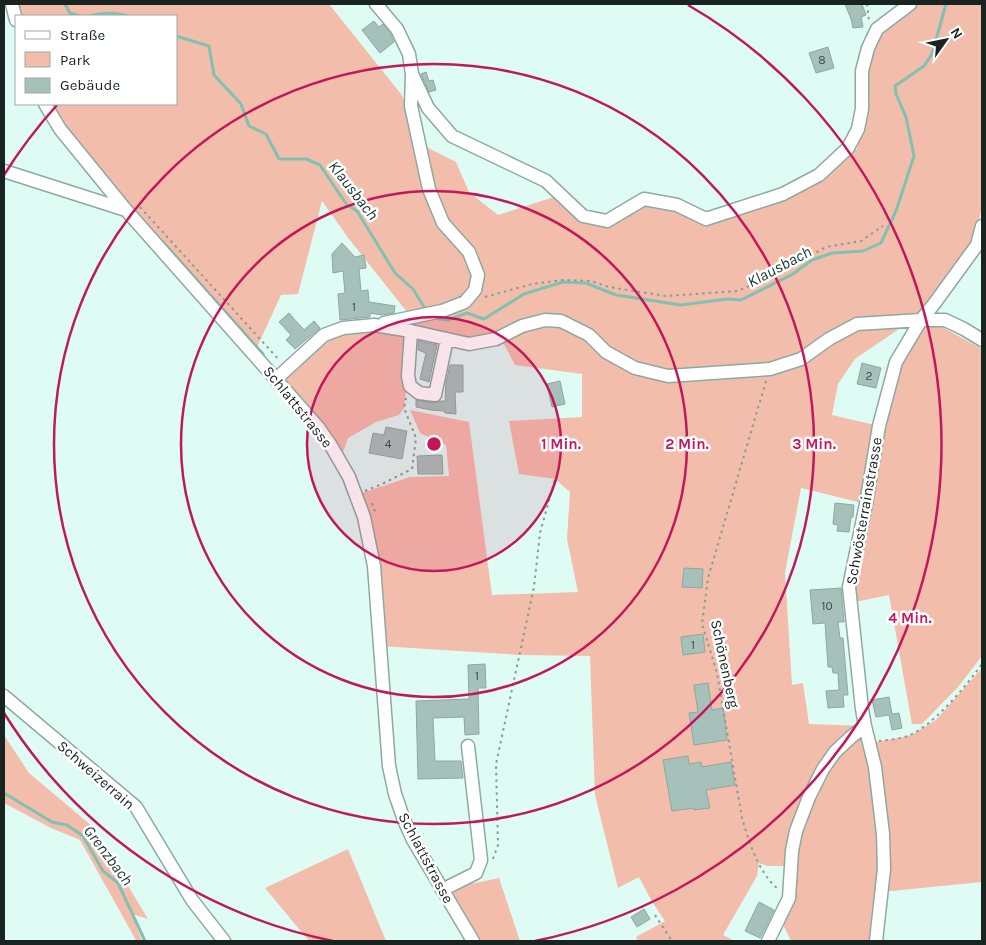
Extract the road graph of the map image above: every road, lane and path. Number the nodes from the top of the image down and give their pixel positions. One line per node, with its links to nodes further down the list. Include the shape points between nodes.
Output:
1 (376, 4): 3 (street, via 397,29 409,54)
2 (910, 4): 3 (street, via 877,29 868,48 862,71 862,109 858,129 848,148 819,175 783,194 706,219 677,204 644,200 608,221 584,216 546,181 452,136 428,108)
3 (412, 74): 11 (street, via 411,106 429,189 443,222 469,252 478,275 475,290 466,302 442,311)
4 (46, 105): 6 (street, Schlattstrasse, via 60,129)
5 (4, 171): 6 (street)
6 (131, 206): 16 (path); 18 (street, Schlattstrasse)
7 (883, 226): 9 (path, via 861,241 826,247 738,291 666,296 591,281 563,280 532,284)
8 (982, 226): 10 (street, Schwösterrainstrasse, via 977,245)
9 (484, 297)
10 (921, 320): 14 (street, via 945,320); 15 (street, via 857,324 801,359); 25 (street, Schwösterrainstrasse, via 896,362 879,426 849,587)
11 (374, 325): 12 (street); 16 (street, via 342,328 324,335)
12 (411, 331): 13 (street); 17 (street)
13 (447, 339): 15 (street, via 469,344 496,339 522,326 545,320 561,321 590,335 606,352 635,368 668,376); 17 (street, via 435,395 419,393 410,386)
14 (982, 340)
15 (770, 368): 30 (path, Schönenberg, via 708,578 702,624 717,673 742,818 751,847 773,884)
16 (286, 370): 18 (street)
17 (408, 376): 20 (path, via 404,408 416,438 412,469)
18 (276, 379): 20 (street, Schlattstrasse, via 330,444)
19 (555, 479): 28 (path, via 540,533 534,587 496,764 498,845)
20 (356, 495): 29 (street, Schlattstrasse, via 374,566 389,766 395,794 413,840)
21 (369, 497): 22 (path)
22 (377, 518)
23 (982, 664): 26 (path, via 956,696 923,727 904,737)
24 (4, 696): 33 (street, Schweizerrain, via 136,807 192,900)
25 (865, 726): 26 (street, Schwösterrainstrasse); 30 (street, via 835,752 809,797 792,851)
26 (870, 743): 36 (street, Schwösterrainstrasse, via 879,793 884,852)
27 (468, 746): 29 (street, via 481,860 476,873)
28 (493, 860)
29 (442, 890): 32 (street, Schlattstrasse)
30 (789, 898): 35 (street)
31 (656, 915): 34 (path)
32 (467, 939)
33 (224, 941)
34 (672, 941)
35 (768, 941)
36 (876, 941)

